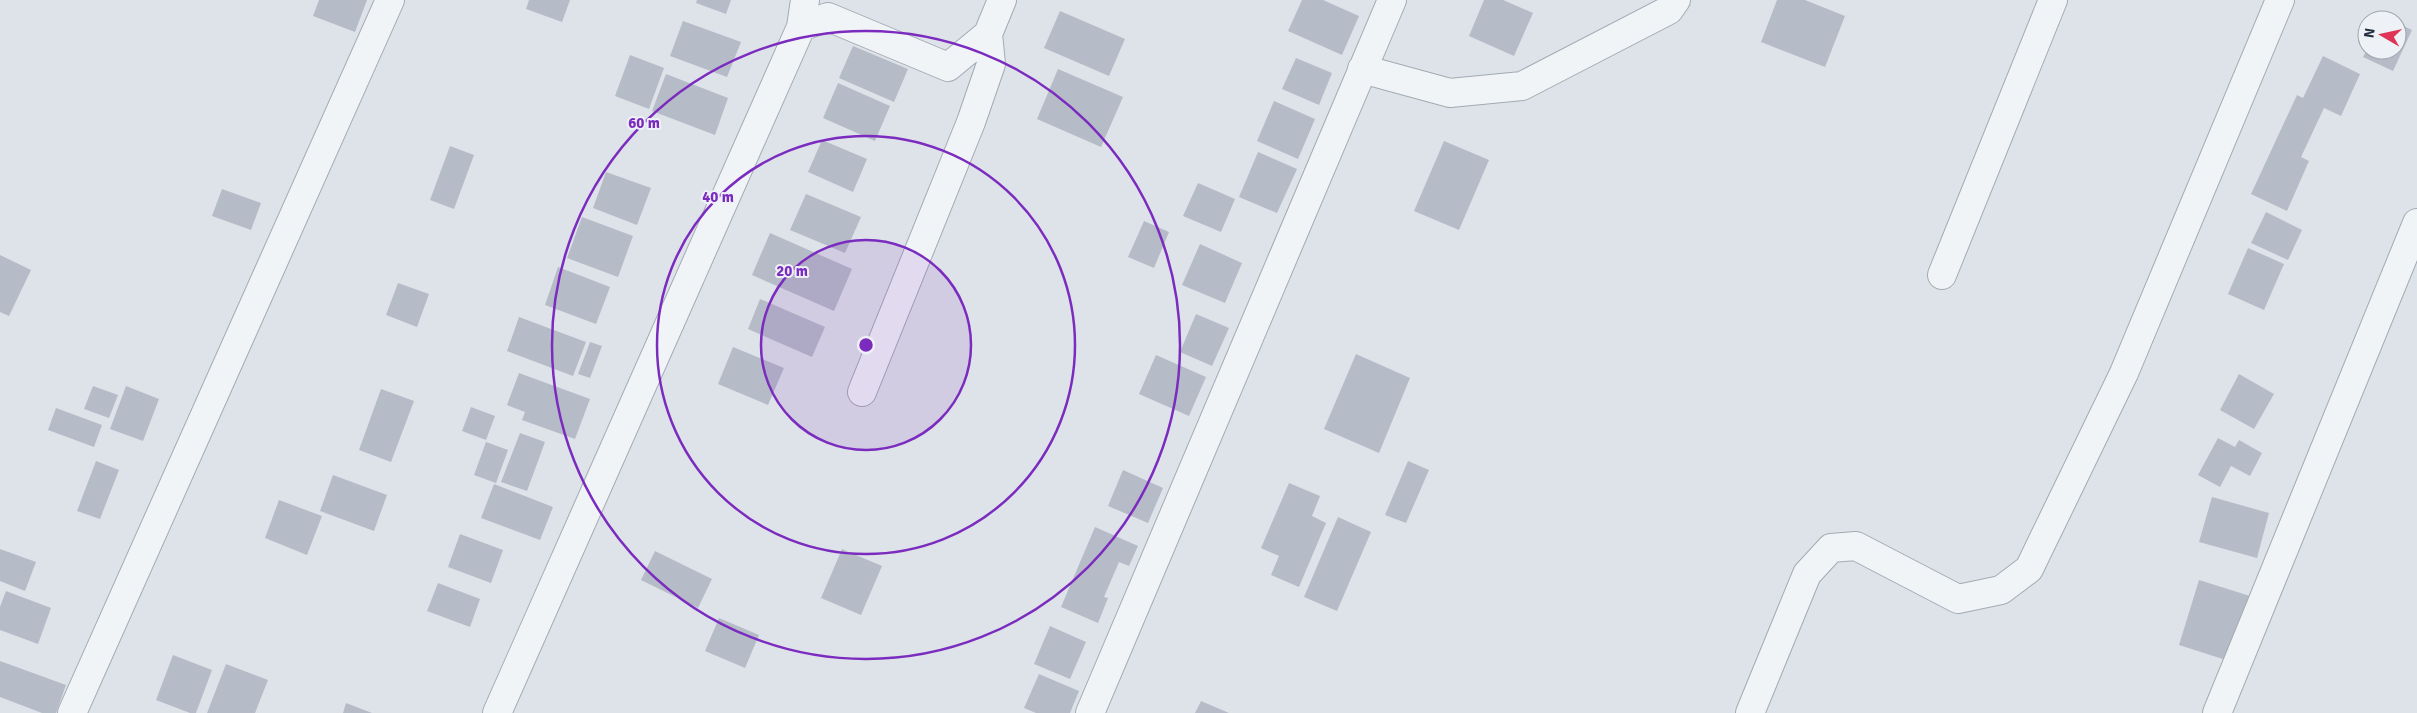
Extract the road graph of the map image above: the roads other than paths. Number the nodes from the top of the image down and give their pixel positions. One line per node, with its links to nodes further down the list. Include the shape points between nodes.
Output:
1 (390, 0): 14 (street)
2 (805, 0): 8 (street)
3 (1002, 0): 9 (street)
4 (1392, 0): 10 (street)
5 (1676, 0): 10 (street, via 1669,10 1522,86 1450,93)
6 (2053, 0): 12 (street)
7 (2280, 0): 17 (street, via 2124,373 2029,569 2002,590 1958,599 1856,546 1832,548 1807,574)
8 (801, 27): 9 (street, via 828,18 948,67); 15 (street)
9 (988, 34): 13 (street, via 991,64 983,89)
10 (1362, 69): 16 (street)
11 (2417, 223): 18 (street)
12 (1942, 276)
13 (862, 392)
14 (72, 713)
15 (497, 713)
16 (1090, 713)
17 (1750, 713)
18 (2217, 713)

